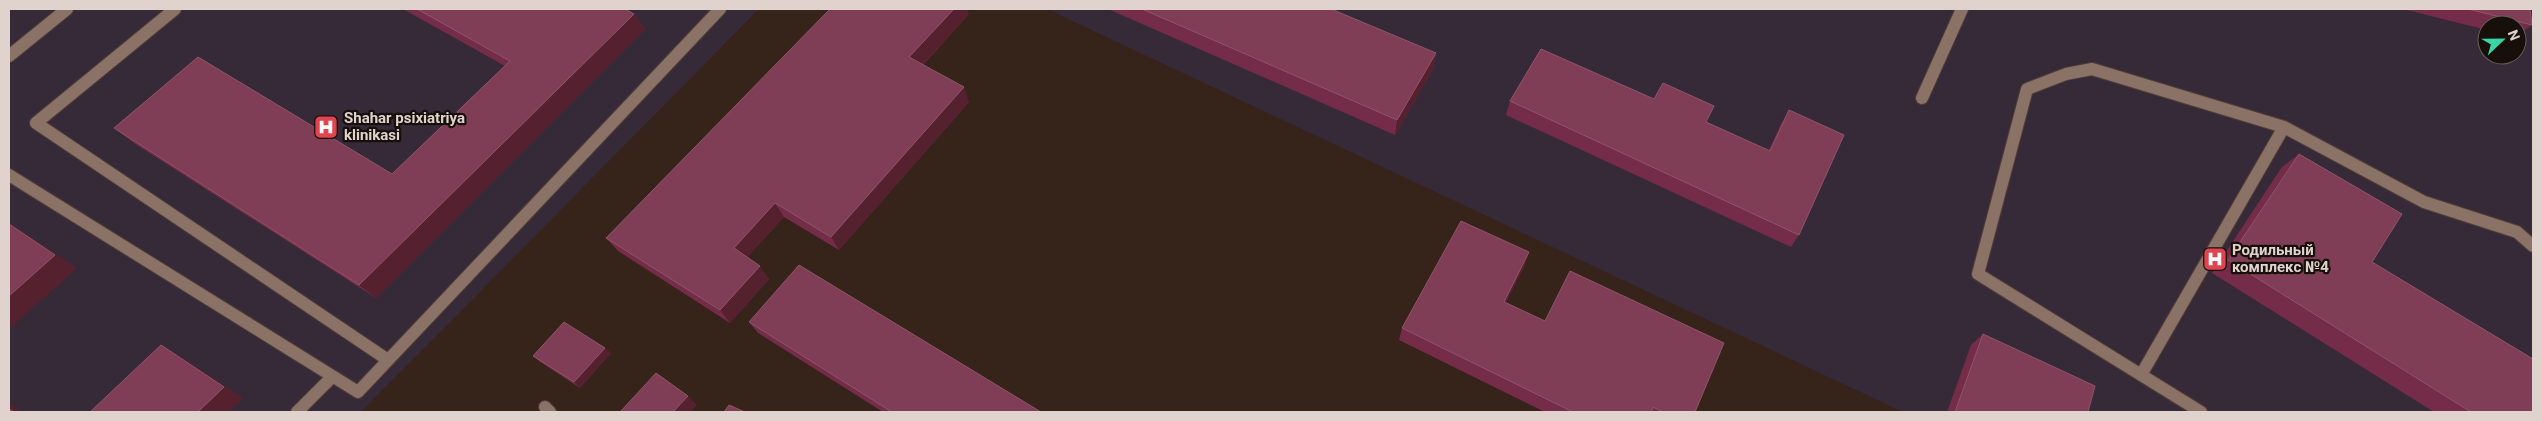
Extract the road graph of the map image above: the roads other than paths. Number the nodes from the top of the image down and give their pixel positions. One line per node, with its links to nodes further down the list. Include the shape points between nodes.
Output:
1 (67, 9): 5 (lane)
2 (175, 9): 10 (lane, via 36,123)
3 (720, 9): 10 (lane)
4 (1962, 9): 6 (lane)
5 (9, 56)
6 (1922, 98)
7 (2284, 127): 9 (lane, via 2424,202 2517,232); 11 (lane); 11 (lane, via 2092,69 2066,74 2027,89 1978,274)
8 (9, 175): 12 (lane)
9 (2533, 246)
10 (388, 360): 12 (lane, via 358,392)
11 (2142, 376): 14 (lane)
12 (332, 377): 13 (lane)
13 (297, 412)
14 (2201, 412)

